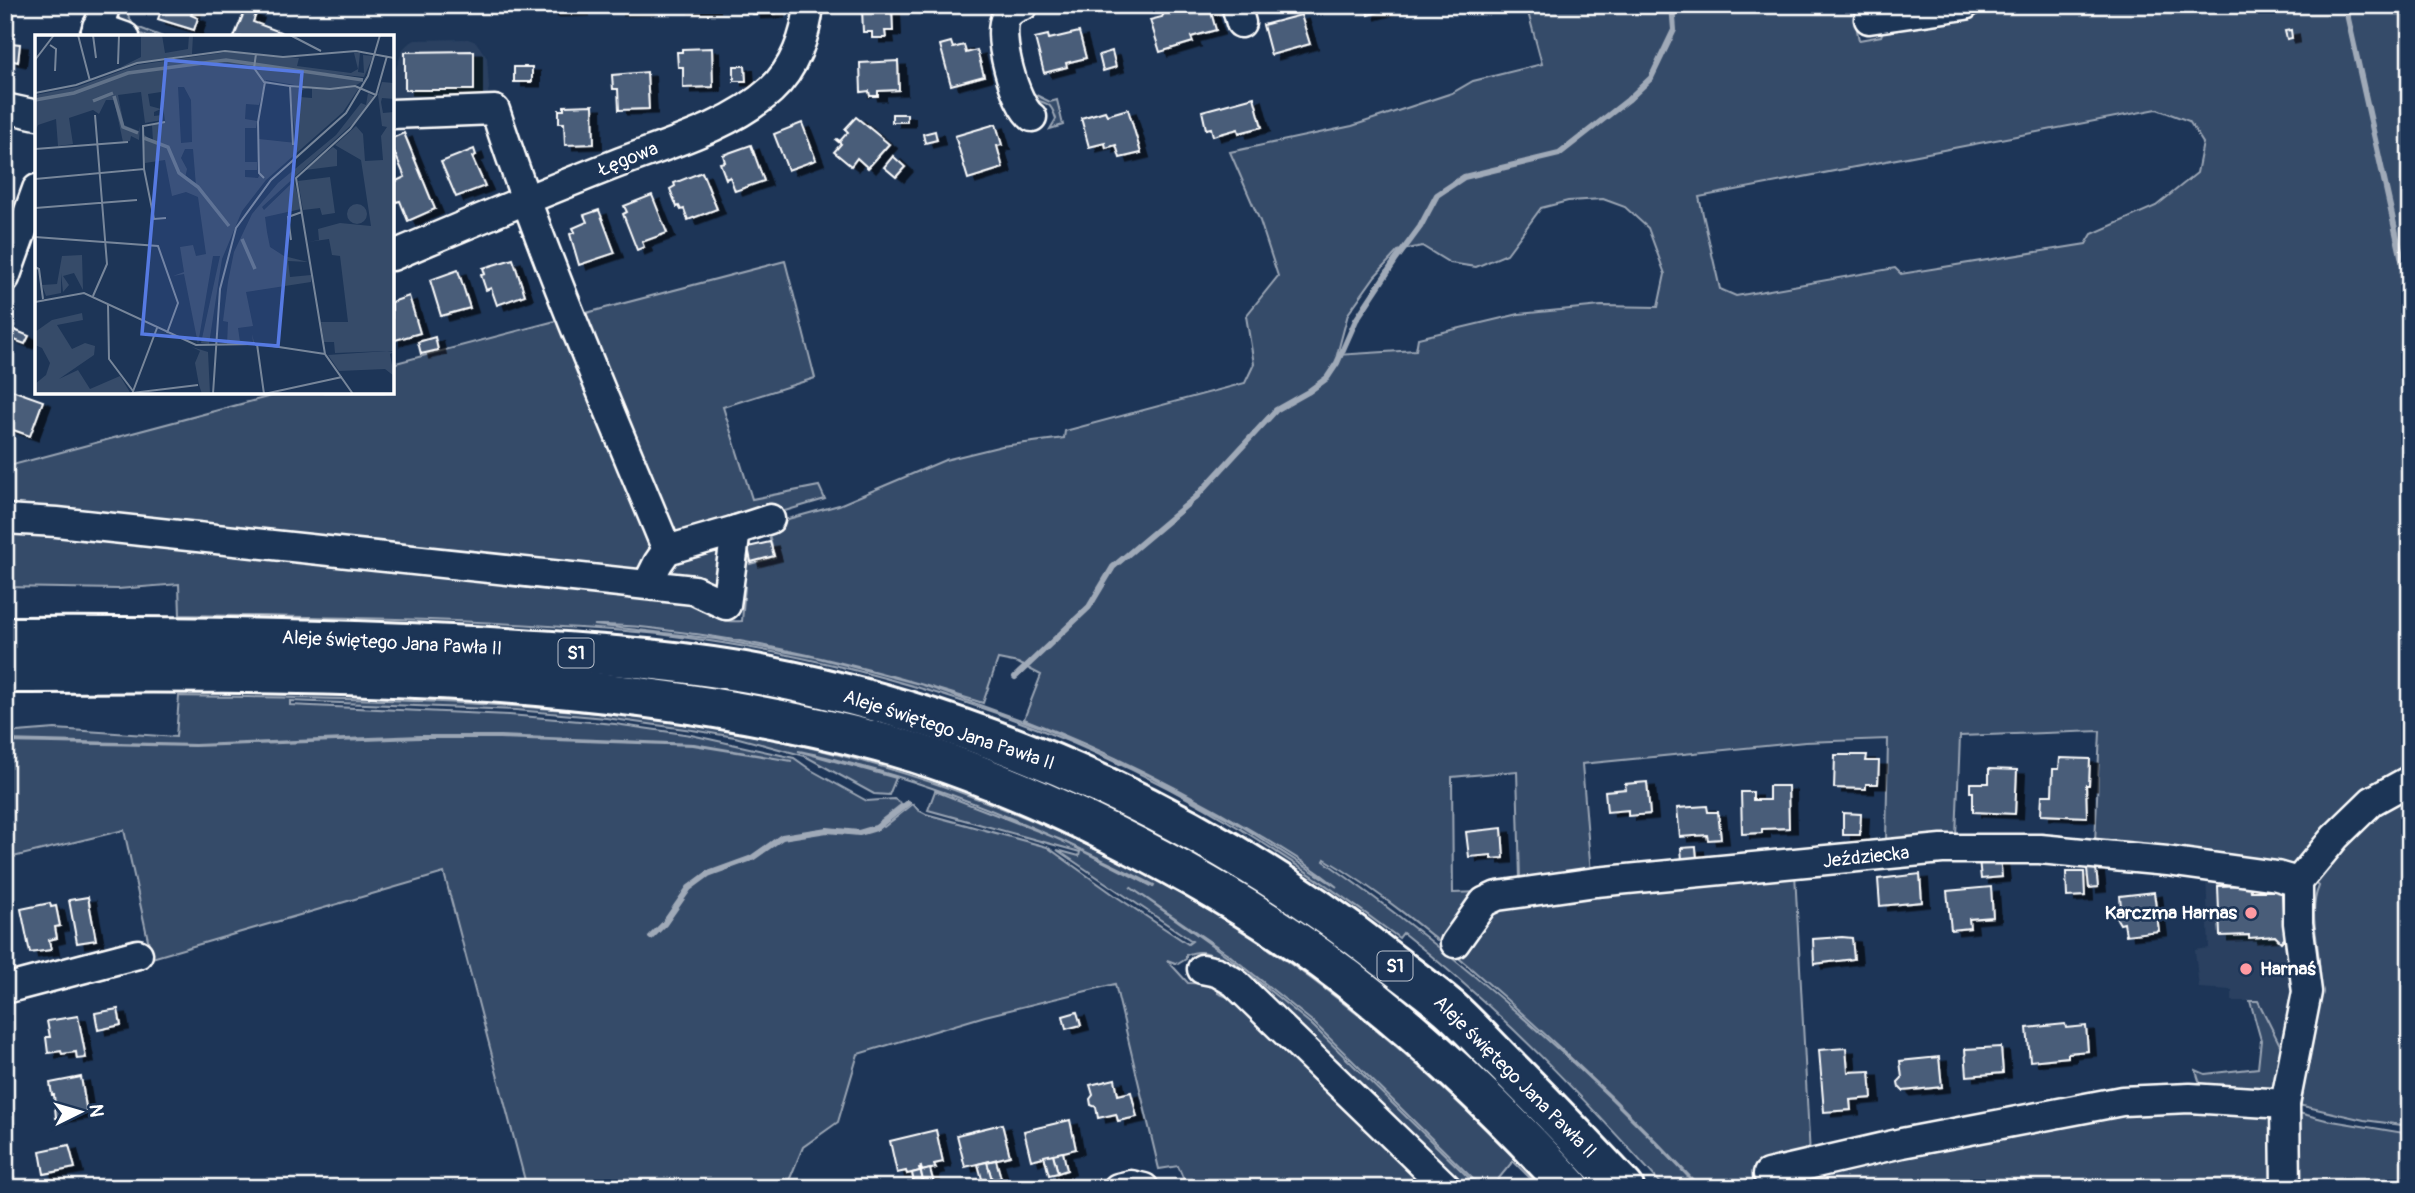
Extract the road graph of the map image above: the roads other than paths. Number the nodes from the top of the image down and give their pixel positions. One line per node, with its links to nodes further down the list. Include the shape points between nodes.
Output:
1 (809, 5): 11 (street, Łęgowa, via 796,53 773,89 756,102 713,125)
2 (1024, 5): 10 (street, via 1006,16 1002,37 1018,101)
3 (1965, 5): 4 (street)
4 (1869, 19)
5 (99, 23): 6 (street)
6 (121, 35)
7 (5, 108): 9 (street)
8 (394, 114): 11 (street, via 495,110)
9 (35, 115)
10 (1032, 117)
11 (524, 200): 13 (street, Łęgowa); 18 (street)
12 (34, 204): 14 (street)
13 (394, 256)
14 (5, 278)
15 (5, 519): 19 (street)
16 (770, 519): 17 (street)
17 (736, 530): 18 (street); 19 (street, via 726,605 694,590)
18 (667, 550): 19 (street)
19 (647, 585)
20 (5, 637): 34 (highway, Aleje świętego Jana Pawła II / S1, via 282,638 621,656 790,681 892,707 995,741 1126,796 1205,837 1349,930 1448,1008)
21 (5, 673): 33 (highway, Aleje świętego Jana Pawła II / S1, via 282,674 451,681 619,695 784,720 881,743 985,777 1188,873 1324,961 1434,1051)
22 (2410, 780): 23 (street, via 2372,801)
23 (2298, 882): 24 (street, Jeździecka, via 2154,860 2040,849 1942,849 1497,895 1484,902); 28 (street, via 2307,992)
24 (1455, 943)
25 (138, 954): 27 (street)
26 (1202, 969): 32 (street, via 1234,982)
27 (5, 989)
28 (2285, 1104): 29 (street, via 2190,1098 2122,1101); 35 (street)
29 (1768, 1174)
30 (1118, 1188): 31 (street)
31 (1144, 1188)
32 (1447, 1188)
33 (1572, 1188)
34 (1624, 1188)
35 (2286, 1188)

